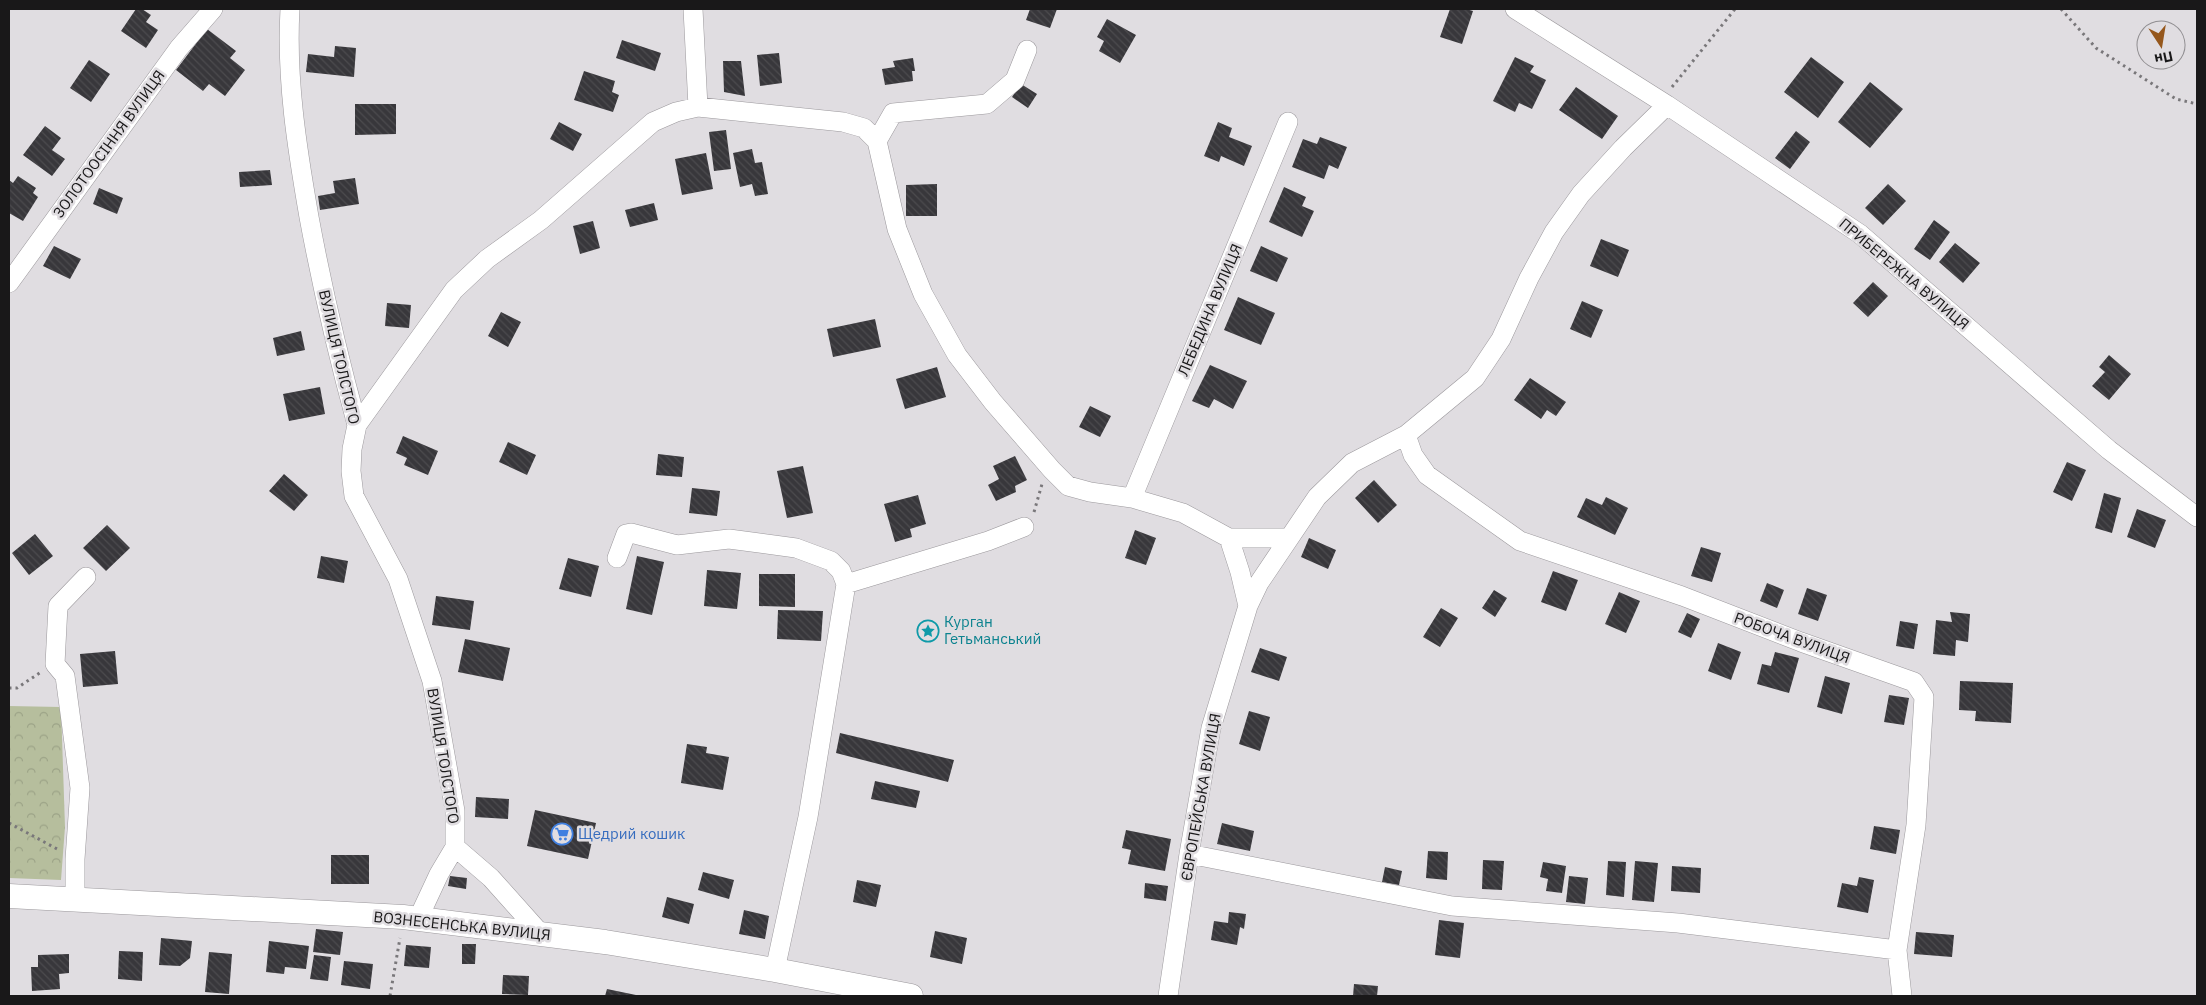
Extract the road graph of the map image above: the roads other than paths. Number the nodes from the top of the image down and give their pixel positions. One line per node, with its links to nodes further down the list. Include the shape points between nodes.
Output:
1 (213, 9): 10 (street, ЗОЛОТООСІННЯ ВУЛИЦЯ, via 180,48)
2 (290, 9): 11 (street, ВУЛИЦЯ ТОЛСТОГО, via 288,38 294,125 321,277)
3 (694, 9): 7 (street)
4 (1515, 9): 6 (street, ПРИБЕРЕЖНА ВУЛИЦЯ)
5 (1027, 50): 9 (street, via 1015,80 987,104 893,113)
6 (1663, 103): 12 (street, ЄВРОПЕЙСЬКА ВУЛИЦЯ, via 1581,194 1554,232 1501,339 1475,378); 14 (street, ПРИБЕРЕЖНА ВУЛИЦЯ, via 1860,234 2109,450)
7 (698, 107): 9 (street, via 843,122 864,128); 11 (street, via 653,122 541,220 487,259 454,290)
8 (1288, 122): 13 (street, ЛЕБЕДИНА ВУЛИЦЯ)
9 (878, 141): 13 (street, via 897,229 923,294 957,355 993,402 1068,486)
10 (9, 282)
11 (357, 424): 22 (street, ВУЛИЦЯ ТОЛСТОГО, via 351,471 354,496 398,579 432,681 454,811)
12 (1406, 435): 17 (street, ЄВРОПЕЙСЬКА ВУЛИЦЯ, via 1352,463 1317,497); 28 (street, РОБОЧА ВУЛИЦЯ, via 1413,455 1427,475 1520,541 1682,596 1914,682 1924,697 1916,825)
13 (1132, 498): 16 (street, via 1183,513)
14 (2197, 517)
15 (1024, 527): 20 (street)
16 (1229, 538): 17 (street); 21 (street)
17 (1289, 538): 21 (street, ЄВРОПЕЙСЬКА ВУЛИЦЯ, via 1259,582)
18 (617, 558): 20 (street, via 626,534 631,533 677,545 729,540 796,548 831,561)
19 (86, 576): 25 (street, via 58,606 54,664 65,676 80,788)
20 (846, 584): 29 (street, via 808,817)
21 (1248, 606): 23 (street, ЄВРОПЕЙСЬКА ВУЛИЦЯ, via 1210,728)
22 (456, 847): 26 (street); 27 (street, via 491,878)
23 (1188, 854): 28 (street, via 1452,906 1678,923); 31 (street, ЄВРОПЕЙСЬКА ВУЛИЦЯ)
24 (9, 896): 25 (main road, ВОЗНЕСЕНСЬКА ВУЛИЦЯ)
25 (75, 899): 26 (main road, ВОЗНЕСЕНСЬКА ВУЛИЦЯ)
26 (411, 918): 27 (main road, ВОЗНЕСЕНСЬКА ВУЛИЦЯ)
27 (541, 934): 29 (main road, ВОЗНЕСЕНСЬКА ВУЛИЦЯ)
28 (1897, 950): 32 (street, РОБОЧА ВУЛИЦЯ)
29 (775, 970): 30 (main road, ВОЗНЕСЕНСЬКА ВУЛИЦЯ)
30 (911, 996)
31 (1168, 996)
32 (1902, 996)

